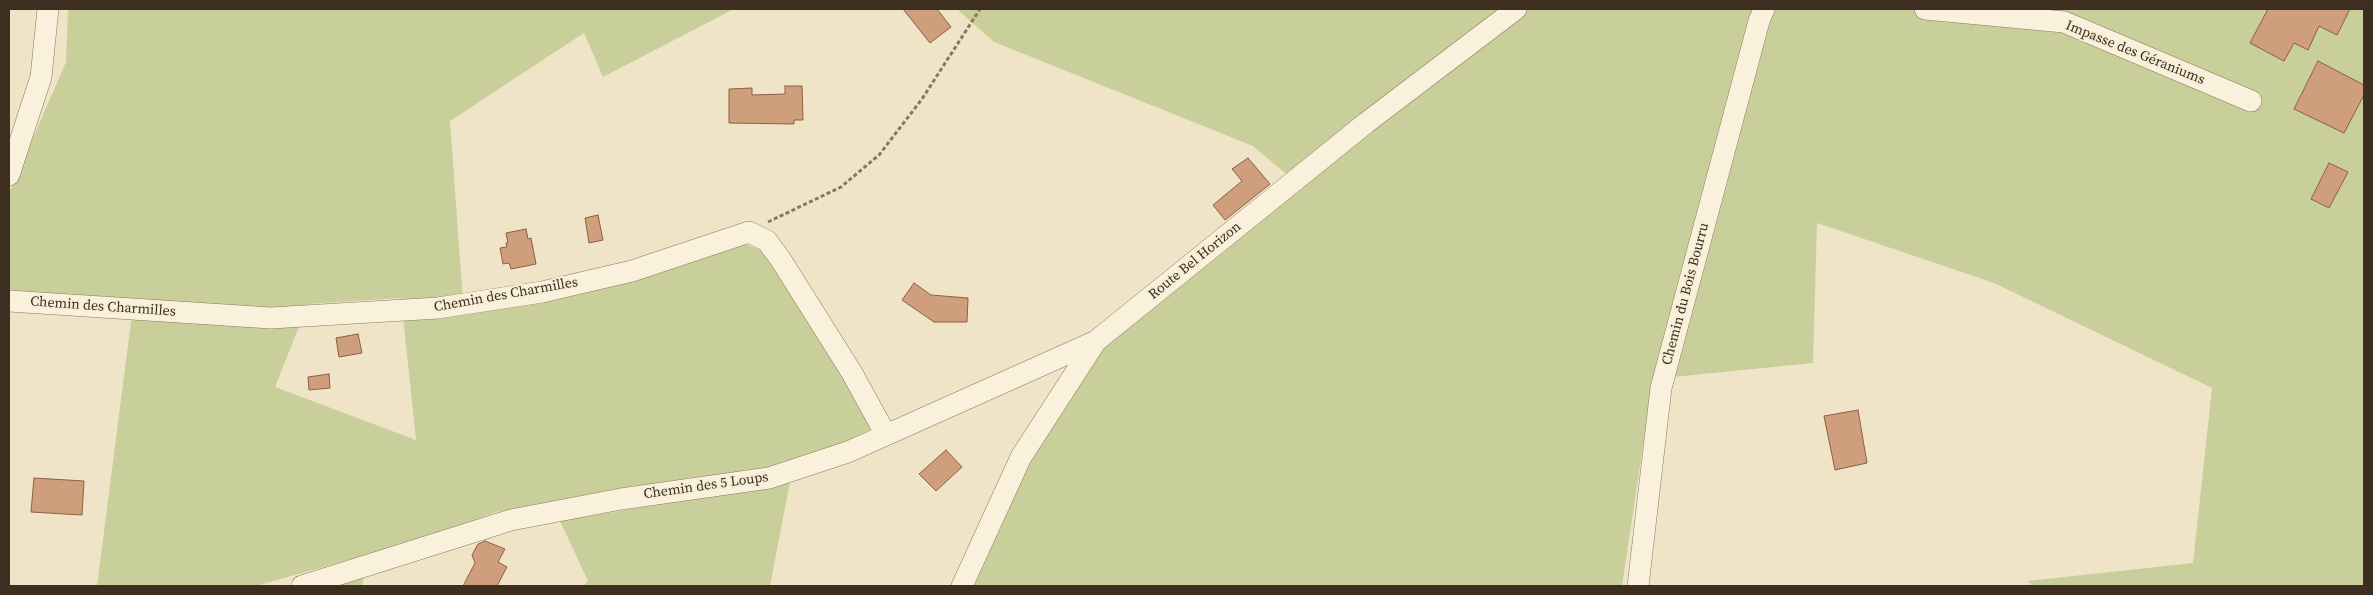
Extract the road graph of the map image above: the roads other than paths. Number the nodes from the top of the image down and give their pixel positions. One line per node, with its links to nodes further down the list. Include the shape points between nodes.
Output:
1 (48, 9): 6 (street, via 41,77)
2 (1516, 9): 8 (street, Route Bel Horizon, via 1366,123)
3 (1764, 9): 12 (street, Chemin du Bois Bourru, via 1661,388)
4 (1925, 9): 5 (street, Impasse des Géraniums, via 2064,22)
5 (2251, 101)
6 (9, 175)
7 (9, 301): 9 (street, Chemin des Charmilles, via 271,318 438,308 542,292 632,271 749,232 767,241 781,260 852,373)
8 (1096, 342): 9 (street, Chemin des 5 Loups); 11 (street, Route Bel Horizon, via 1021,457)
9 (886, 435): 10 (street, Chemin des 5 Loups, via 848,452 768,478 621,499 511,520)
10 (302, 586)
11 (962, 586)
12 (1638, 586)

